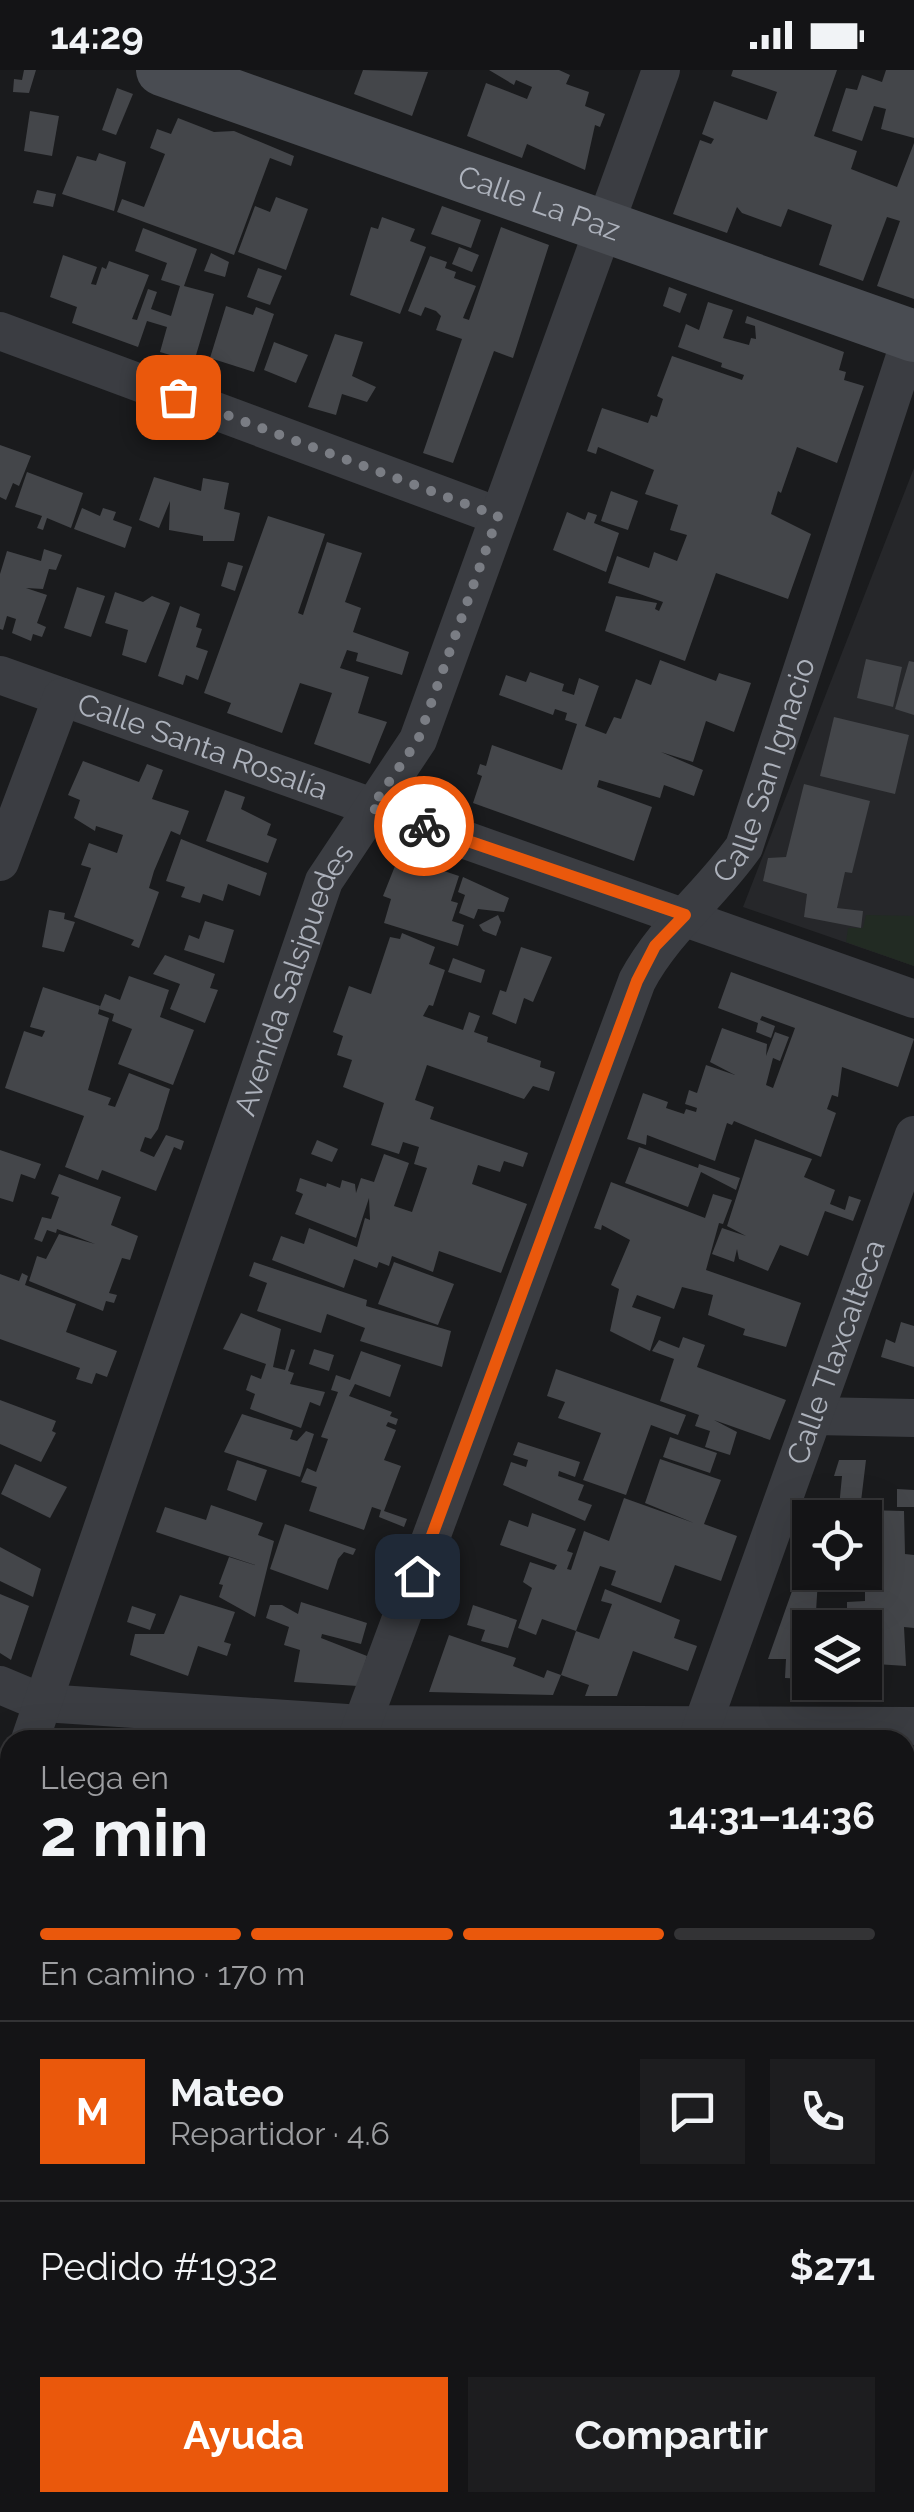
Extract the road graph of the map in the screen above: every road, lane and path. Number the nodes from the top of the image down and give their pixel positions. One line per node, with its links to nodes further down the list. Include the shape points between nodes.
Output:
1 (162, 70): 3 (street, Calle La Paz)
2 (662, 70): 3 (street, Avenida Salsipuedes)
3 (604, 227): 5 (street, Calle La Paz); 6 (street, Avenida Salsipuedes)
4 (0, 331): 6 (street)
5 (913, 335): 11 (street, Calle San Ignacio, via 744,848)
6 (498, 516): 9 (street, Avenida Salsipuedes, via 418,740)
7 (0, 675): 8 (street, Calle Santa Rosalía)
8 (62, 697): 9 (street, Calle Santa Rosalía); 10 (street)
9 (371, 808): 11 (street, Calle Santa Rosalía); 17 (street, Avenida Salsipuedes, via 324,881)
10 (0, 862)
11 (685, 915): 12 (street, Calle Santa Rosalía); 21 (street, Calle San Ignacio, via 655,946 637,981)
12 (914, 999)
13 (914, 1135): 14 (street, Calle Tlaxcalteca)
14 (815, 1416): 15 (street); 22 (street, Calle Tlaxcalteca)
15 (914, 1418)
16 (0, 1685): 17 (street)
17 (44, 1703): 19 (street, Avenida Salsipuedes); 20 (street)
18 (914, 1726): 23 (street)
19 (34, 1730)
20 (337, 1730)
21 (360, 1730)
22 (701, 1730)
23 (771, 1730)

